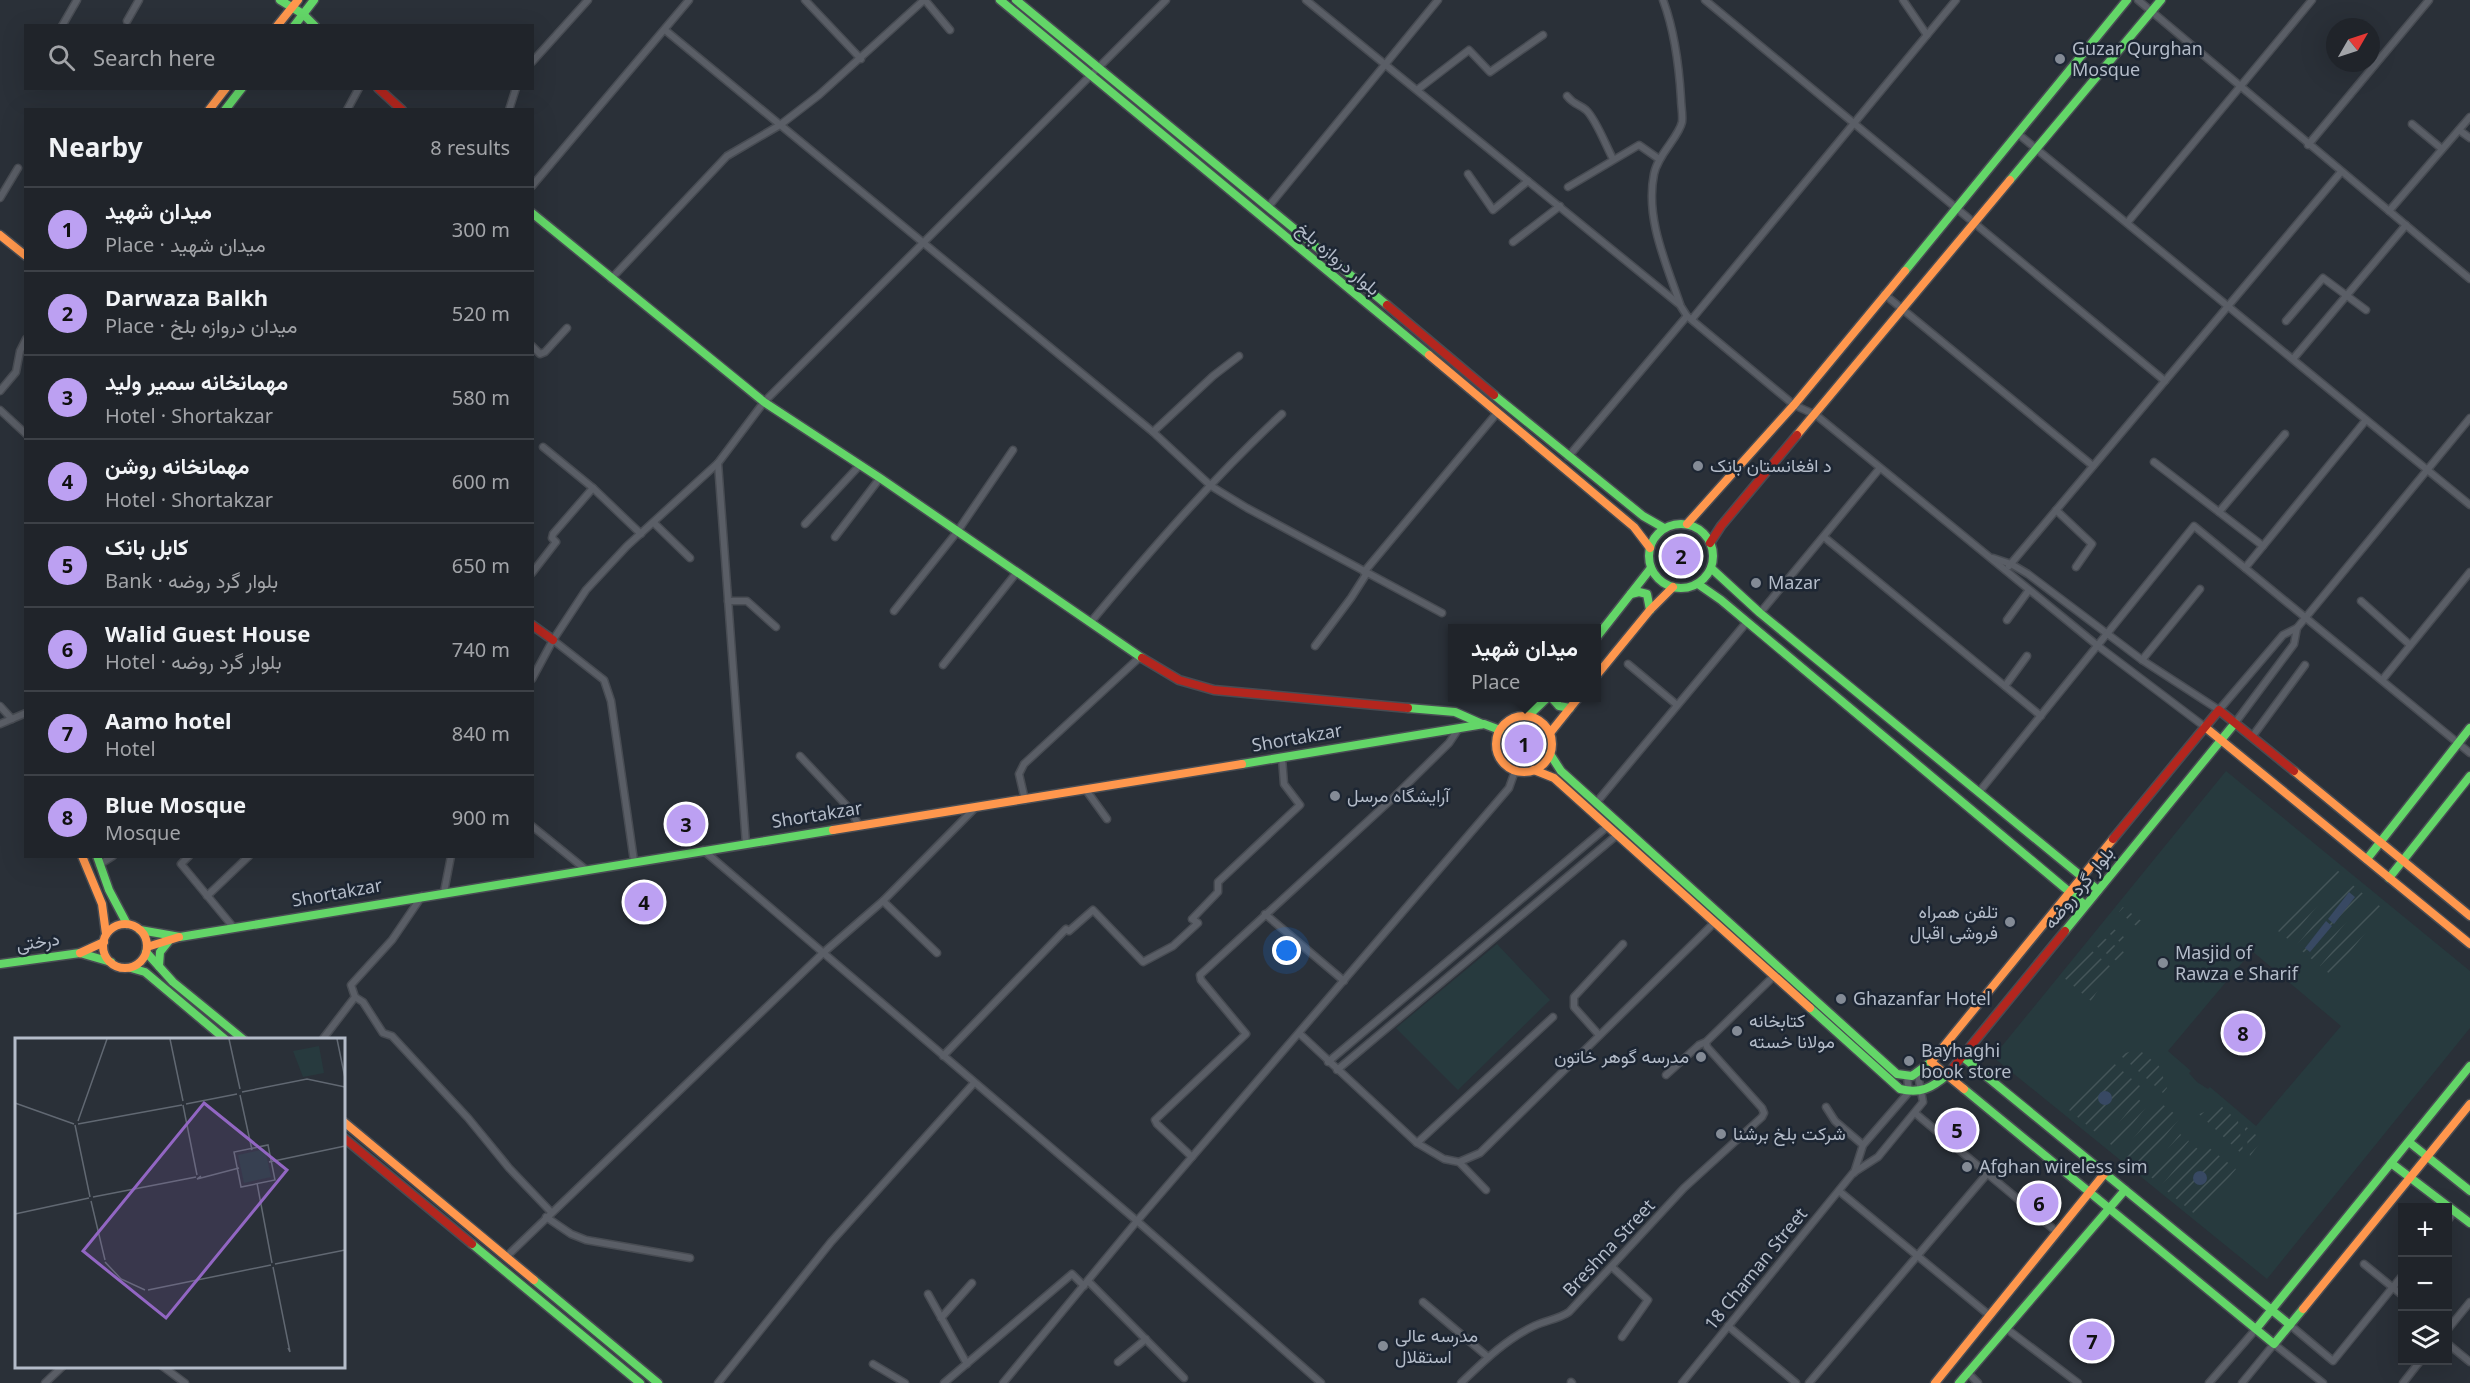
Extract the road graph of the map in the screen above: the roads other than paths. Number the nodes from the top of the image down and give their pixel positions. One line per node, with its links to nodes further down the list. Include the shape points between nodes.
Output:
1 (77, 0): 27 (street)
2 (139, 0): 26 (street)
3 (280, 0): 23 (main road)
4 (314, 0): 25 (main road)
5 (588, 0): 36 (street)
6 (805, 0): 35 (street)
7 (924, 0): 32 (street); 35 (street)
8 (1000, 0): 38 (main road, بلوار دروازه بلخ)
9 (1016, 0): 38 (main road, بلوار دروازه بلخ)
10 (1166, 0): 38 (street)
11 (1306, 0): 37 (street)
12 (1438, 0): 37 (street)
13 (1663, 0): 63 (street, via 1673,27 1682,123)
14 (1705, 0): 55 (street)
15 (1903, 0): 34 (street)
16 (1956, 0): 34 (street)
17 (2127, 0): 57 (main road)
18 (2138, 0): 24 (street)
19 (2161, 0): 24 (main road)
20 (2312, 0): 39 (street)
21 (2429, 0): 59 (street)
22 (686, 1): 31 (street)
23 (295, 4): 25 (main road); 28 (main road)
24 (2152, 11): 39 (street); 61 (main road)
25 (303, 14): 29 (main road); 30 (main road)
26 (127, 21)
27 (63, 24)
28 (279, 24)
29 (296, 24)
30 (313, 24)
31 (665, 30): 54 (street); 68 (street)
32 (950, 30)
33 (1543, 34): 45 (street, via 1490,72 1468,50)
34 (1927, 35): 55 (street)
35 (861, 59): 54 (street)
36 (534, 60)
37 (1385, 64): 45 (street); 71 (street)
38 (1095, 72): 71 (main road, بلوار دروازه بلخ); 81 (street); 103 (main road, بلوار دروازه بلخ)
39 (2241, 87): 59 (street); 76 (street)
40 (224, 90): 47 (main road)
41 (240, 90): 48 (main road)
42 (358, 90): 49 (street)
43 (380, 90): 50 (main road)
44 (515, 90): 51 (street)
45 (1417, 90): 67 (street)
46 (1567, 96): 62 (street, via 1576,106 1586,109)
47 (211, 108)
48 (227, 108)
49 (348, 108)
50 (400, 108)
51 (510, 108)
52 (2470, 117): 56 (street)
53 (2412, 124): 60 (street)
54 (780, 125): 81 (street); 83 (street, via 727,156)
55 (1854, 125): 73 (street); 91 (street)
56 (2459, 130): 58 (street); 60 (street)
57 (2017, 133): 61 (street); 73 (main road)
58 (2470, 138)
59 (2308, 145): 65 (street)
60 (2442, 149): 74 (street)
61 (2037, 150): 76 (street); 77 (main road)
62 (1613, 159): 63 (street, via 1639,145); 69 (street)
63 (1659, 159): 87 (street, via 1654,175 1658,242)
64 (18, 168): 70 (street)
65 (2341, 172): 74 (street); 88 (street)
66 (1468, 174): 67 (street, via 1492,210)
67 (1528, 181): 72 (street)
68 (534, 184)
69 (1568, 187)
70 (0, 198)
71 (1269, 206): 113 (main road, بلوار دروازه بلخ)
72 (1560, 206): 80 (street); 87 (street)
73 (1955, 208): 77 (street); 85 (main road)
74 (2389, 211): 78 (street)
75 (534, 215): 83 (main road)
76 (2127, 223): 88 (street)
77 (1974, 225): 89 (main road); 98 (street)
78 (2406, 225): 84 (street); 86 (street)
79 (0, 236): 82 (main road)
80 (1513, 242)
81 (925, 243): 100 (street); 109 (street)
82 (24, 254)
83 (611, 279): 100 (main road)
84 (2470, 279)
85 (1884, 294): 89 (street); 101 (main road)
86 (2347, 295): 90 (street); 92 (street, via 2323,278); 97 (street)
87 (1680, 305): 91 (street)
88 (2229, 305): 97 (street); 98 (street)
89 (1904, 309): 105 (main road); 117 (street)
90 (2366, 310)
91 (1689, 318): 101 (street); 113 (street)
92 (2286, 321)
93 (567, 328): 95 (street, via 545,352 540,354)
94 (24, 343): 99 (street, via 16,372)
95 (534, 348)
96 (1239, 356): 109 (street)
97 (2293, 359): 107 (street)
98 (2165, 381): 117 (street)
99 (0, 391)
100 (764, 402): 115 (street); 116 (main road)
101 (1794, 405): 105 (street); 128 (main road)
102 (0, 411): 108 (street)
103 (1497, 413): 136 (main road, بلوار دروازه بلخ, via 1634,527); 147 (street)
104 (1282, 414): 121 (street)
105 (1816, 416): 118 (street); 134 (main road)
106 (2470, 418): 119 (street)
107 (2366, 420): 119 (street); 135 (street)
108 (24, 432)
109 (1153, 432): 121 (street)
110 (2285, 434): 125 (street)
111 (543, 447): 122 (street)
112 (1013, 450): 130 (street)
113 (1568, 457): 129 (main road, بلوار دروازه بلخ)
114 (2154, 462): 125 (street)
115 (718, 463): 126 (street); 154 (street)
116 (860, 465): 120 (main road); 127 (street)
117 (2094, 466): 124 (street)
118 (1880, 468): 133 (street); 137 (street)
119 (2428, 471): 123 (street); 160 (street)
120 (880, 478): 130 (main road); 132 (street)
121 (1211, 486): 147 (street); 163 (street)
122 (593, 488): 131 (street); 144 (street, via 553,534 556,542)
123 (2470, 505)
124 (2056, 510): 139 (street); 140 (street, via 2092,544)
125 (2219, 512): 135 (street)
126 (654, 523): 131 (street); 138 (street)
127 (805, 524)
128 (1687, 524): 129 (main road); 134 (main road, via 1701,530)
129 (1664, 528): 136 (main road)
130 (957, 532): 146 (main road); 157 (street)
131 (641, 534): 169 (street, via 586,590)
132 (835, 537)
133 (1824, 537): 158 (street); 182 (street)
134 (1710, 543): 142 (main road)
135 (2263, 546): 143 (street)
136 (1650, 548): 141 (main road)
137 (1987, 555): 139 (street); 145 (street)
138 (690, 558)
139 (2011, 564): 145 (street); 168 (street)
140 (2076, 567)
141 (1651, 568): 150 (main road, via 1656,577); 153 (main road)
142 (1711, 568): 149 (main road); 158 (main road)
143 (2245, 568): 160 (street); 168 (street, via 2194,526)
144 (534, 570)
145 (2006, 570): 152 (street)
146 (1017, 572): 163 (main road); 177 (street)
147 (1365, 572): 159 (street); 171 (street)
148 (2470, 572): 170 (street)
149 (1698, 584): 150 (main road); 162 (main road)
150 (1673, 587): 156 (main road)
151 (2200, 589): 175 (street)
152 (2029, 590): 161 (street); 172 (street)
153 (1631, 594): 156 (main road, via 1647,594); 167 (main road)
154 (728, 601): 165 (street, via 747,601); 223 (street)
155 (2361, 601): 170 (street)
156 (1650, 610): 179 (main road)
157 (894, 612)
158 (1760, 612): 213 (main road)
159 (1442, 614)
160 (2306, 617): 166 (street); 181 (street)
161 (2007, 620)
162 (1746, 623): 186 (street); 238 (main road)
163 (1090, 624): 174 (main road)
164 (534, 626): 169 (main road)
165 (776, 627)
166 (2297, 628): 189 (street, via 2283,635); 194 (street, via 2294,644)
167 (1601, 632)
168 (2107, 635): 172 (street); 175 (street)
169 (553, 640): 180 (street); 231 (street, via 604,680 611,701)
170 (2410, 645): 181 (street)
171 (1316, 646)
172 (2098, 646): 192 (street); 197 (street)
173 (2027, 656): 182 (street)
174 (1140, 657): 196 (main road, via 1179,680 1214,690 1455,712); 214 (street, via 1024,764 1018,774)
175 (2142, 660): 189 (street)
176 (1628, 664): 186 (street)
177 (943, 665)
178 (2305, 665): 202 (street)
179 (1601, 670)
180 (534, 675)
181 (2383, 679): 204 (street)
182 (2005, 686): 192 (street)
183 (1543, 702): 191 (main road)
184 (1554, 702): 188 (main road, via 1562,709)
185 (1575, 702): 188 (main road)
186 (1677, 705): 215 (street)
187 (0, 706): 193 (street)
188 (1570, 708): 201 (main road)
189 (2219, 710): 194 (main road); 197 (main road, بلوار گرد روضه)
190 (24, 714): 193 (street)
191 (1528, 716): 200 (main road, via 1517,717); 201 (main road, via 1545,725)
192 (2041, 716): 213 (street)
193 (12, 719): 195 (street)
194 (2235, 723): 202 (main road); 203 (main road, بلوار گرد روضه)
195 (0, 724)
196 (1484, 724): 198 (main road, Shortakzar); 200 (main road)
197 (2205, 727): 203 (main road); 234 (main road, بلوار گرد روضه)
198 (1460, 728): 208 (main road, Shortakzar); 243 (street, via 1393,798)
199 (2470, 728): 204 (main road)
200 (1500, 730): 210 (main road, via 1498,754)
201 (1550, 733): 206 (main road)
202 (2252, 737): 222 (main road)
203 (2221, 740): 229 (main road); 236 (main road, بلوار گرد روضه)
204 (2458, 742): 205 (street); 222 (main road)
205 (2470, 753)
206 (1550, 754): 209 (main road); 215 (main road, via 1561,771)
207 (800, 756): 218 (street, via 853,813)
208 (1282, 758): 212 (main road, Shortakzar); 273 (street, via 1284,784 1300,805 1218,882 1218,892 1192,919 1198,923 1173,946 1143,962 1093,910 1069,931 1066,929)
209 (1534, 770): 210 (main road); 219 (main road, via 1554,778)
210 (1515, 771): 263 (street, via 1509,788)
211 (2470, 776): 232 (main road)
212 (1086, 790): 214 (main road, Shortakzar); 217 (street)
213 (1978, 792): 234 (main road)
214 (1025, 800): 216 (main road, Shortakzar)
215 (1596, 802): 282 (main road, via 1897,1074)
216 (977, 807): 218 (main road, Shortakzar); 241 (street)
217 (1107, 819)
218 (859, 825): 223 (main road, Shortakzar)
219 (1608, 826): 221 (main road); 275 (street)
220 (534, 828): 233 (street)
221 (1617, 835): 245 (main road); 278 (street)
222 (2380, 842): 229 (main road); 232 (main road)
223 (746, 844): 224 (main road, Shortakzar)
224 (703, 850): 231 (main road, Shortakzar); 256 (street)
225 (83, 858): 250 (main road, via 102,904)
226 (187, 858): 240 (street, via 181,864)
227 (247, 858): 240 (street)
228 (451, 858): 237 (street)
229 (2367, 859): 235 (main road)
230 (98, 861): 246 (main road)
231 (634, 861): 233 (main road, Shortakzar)
232 (2403, 861): 235 (main road); 244 (main road)
233 (585, 869): 237 (main road, Shortakzar)
234 (2082, 878): 236 (main road); 238 (main road, بلوار گرد روضه)
235 (2389, 878): 253 (main road)
236 (2098, 890): 242 (main road, بلوار گرد روضه)
237 (444, 892): 239 (main road, Shortakzar)
238 (2070, 892): 242 (main road); 272 (main road, بلوار گرد روضه)
239 (422, 895): 247 (main road, Shortakzar); 264 (street, via 392,940 351,985)
240 (207, 896): 247 (street)
241 (883, 901): 256 (street); 257 (street)
242 (2085, 905): 274 (main road, بلوار گرد روضه)
243 (1265, 914): 263 (street); 295 (street, via 1199,977 1246,1034 1155,1120)
244 (2470, 916)
245 (1714, 923): 262 (main road); 267 (street)
246 (127, 924): 248 (main road); 250 (main road, via 112,928)
247 (234, 927): 249 (main road, Shortakzar)
248 (140, 930): 249 (main road, Shortakzar); 254 (main road)
249 (180, 937): 251 (main road)
250 (105, 938): 255 (main road); 258 (main road, via 104,950)
251 (170, 941): 254 (main road); 260 (main road, via 160,952)
252 (1623, 944): 267 (street, via 1572,1001)
253 (2470, 944)
254 (146, 950): 260 (main road); 261 (main road)
255 (80, 953): 258 (main road); 259 (main road, درختی)
256 (823, 953): 273 (street); 309 (street)
257 (937, 953)
258 (111, 962): 261 (main road)
259 (0, 964)
260 (159, 966): 269 (main road)
261 (131, 968): 268 (main road, via 145,972)
262 (1774, 975): 271 (street); 284 (main road, via 1900,1089)
263 (1344, 981): 266 (street)
264 (355, 997): 270 (street); 309 (street, via 363,1002 383,1033 392,1036 468,1118)
265 (1553, 1017): 292 (street)
266 (1300, 1034): 275 (street); 295 (street)
267 (1599, 1035): 296 (street, via 1480,1154)
268 (224, 1038)
269 (242, 1038)
270 (324, 1038)
271 (1706, 1042): 279 (street); 318 (street, Breshna Street, via 1764,1113 1684,1188)
272 (1947, 1044): 274 (main road); 276 (main road, بلوار گرد روضه)
273 (943, 1056): 283 (street)
274 (1962, 1056): 281 (main road, بلوار گرد روضه); 299 (main road)
275 (1328, 1062): 278 (street)
276 (1931, 1062): 280 (main road, بلوار گرد روضه); 281 (main road)
277 (2470, 1066): 291 (main road)
278 (1337, 1070): 292 (street)
279 (1666, 1075)
280 (1918, 1075): 282 (main road); 285 (street)
281 (1947, 1075): 285 (main road, بلوار گرد روضه); 306 (main road)
282 (1907, 1077): 284 (street)
283 (974, 1083): 311 (street); 353 (street, via 831,1242)
284 (1909, 1092): 285 (main road); 293 (street, 18 Chaman Street)
285 (1922, 1092): 288 (street, 18 Chaman Street, via 1923,1102)
286 (2470, 1104): 294 (main road)
287 (1826, 1107): 293 (street, via 1835,1121)
288 (1915, 1113): 298 (street, 18 Chaman Street, via 1878,1157); 300 (street)
289 (345, 1123): 315 (main road)
290 (345, 1138): 351 (main road)
291 (2409, 1142): 294 (main road); 297 (main road)
292 (1417, 1143): 296 (street, via 1444,1159)
293 (1863, 1145): 298 (street, 18 Chaman Street)
294 (2427, 1156): 301 (main road); 304 (main road)
295 (1192, 1157): 311 (street)
296 (1459, 1162): 302 (street)
297 (2391, 1163): 301 (main road); 327 (main road)
298 (1853, 1173): 305 (street, 18 Chaman Street)
299 (2105, 1173): 303 (main road); 306 (main road)
300 (1987, 1174): 313 (street); 314 (street)
301 (2409, 1179): 308 (main road); 331 (main road)
302 (1486, 1190)
303 (2125, 1190): 307 (main road); 327 (main road)
304 (2470, 1190)
305 (1839, 1191): 314 (street); 332 (street, 18 Chaman Street)
306 (2090, 1192): 307 (main road); 313 (main road)
307 (2110, 1209): 333 (main road); 334 (main road)
308 (2455, 1211): 310 (street); 312 (main road)
309 (549, 1215): 315 (street); 316 (street, via 571,1234 586,1240)
310 (2452, 1215)
311 (1137, 1221): 321 (street); 357 (street)
312 (2470, 1223)
313 (2057, 1232): 328 (main road)
314 (1917, 1255): 328 (street); 361 (street)
315 (506, 1257): 352 (main road)
316 (690, 1258)
317 (2364, 1264): 322 (street)
318 (1612, 1268): 335 (street, via 1648,1300); 339 (street, Breshna Street, via 1558,1320 1536,1324)
319 (2398, 1282): 322 (street)
320 (972, 1283): 329 (street)
321 (1086, 1283): 336 (street); 343 (street, via 1072,1274); 356 (street)
322 (2393, 1287): 323 (street); 331 (street, via 2333,1362)
323 (2398, 1291)
324 (928, 1294): 329 (street)
325 (1423, 1302): 339 (street)
326 (2470, 1302): 330 (street)
327 (2271, 1310): 331 (main road); 334 (main road)
328 (1989, 1314): 362 (main road)
329 (941, 1318): 343 (street)
330 (2452, 1324)
331 (2290, 1325): 337 (main road)
332 (1728, 1326): 359 (street, 18 Chaman Street); 360 (street)
333 (2007, 1329): 347 (main road); 365 (street)
334 (2256, 1329): 337 (main road); 366 (street)
335 (1622, 1336)
336 (1146, 1339): 340 (street); 348 (street)
337 (2274, 1344): 367 (street); 368 (street)
338 (2452, 1347): 341 (street)
339 (1488, 1357): 358 (street, Breshna Street)
340 (1118, 1362)
341 (2470, 1362)
342 (873, 1364): 354 (street)
343 (967, 1364): 355 (street)
344 (2417, 1365): 369 (street)
345 (61, 1368): 349 (street)
346 (165, 1368): 350 (street)
347 (1968, 1373): 363 (main road); 364 (street)
348 (1184, 1378)
349 (45, 1383)
350 (184, 1383)
351 (640, 1383)
352 (658, 1383)
353 (718, 1383)
354 (905, 1383)
355 (944, 1383)
356 (1003, 1383)
357 (1321, 1383)
358 (1461, 1383)
359 (1682, 1383)
360 (1796, 1383)
361 (1809, 1383)
362 (1935, 1383)
363 (1959, 1383)
364 (1978, 1383)
365 (2078, 1383)
366 (2209, 1383)
367 (2242, 1383)
368 (2323, 1383)
369 (2403, 1383)

